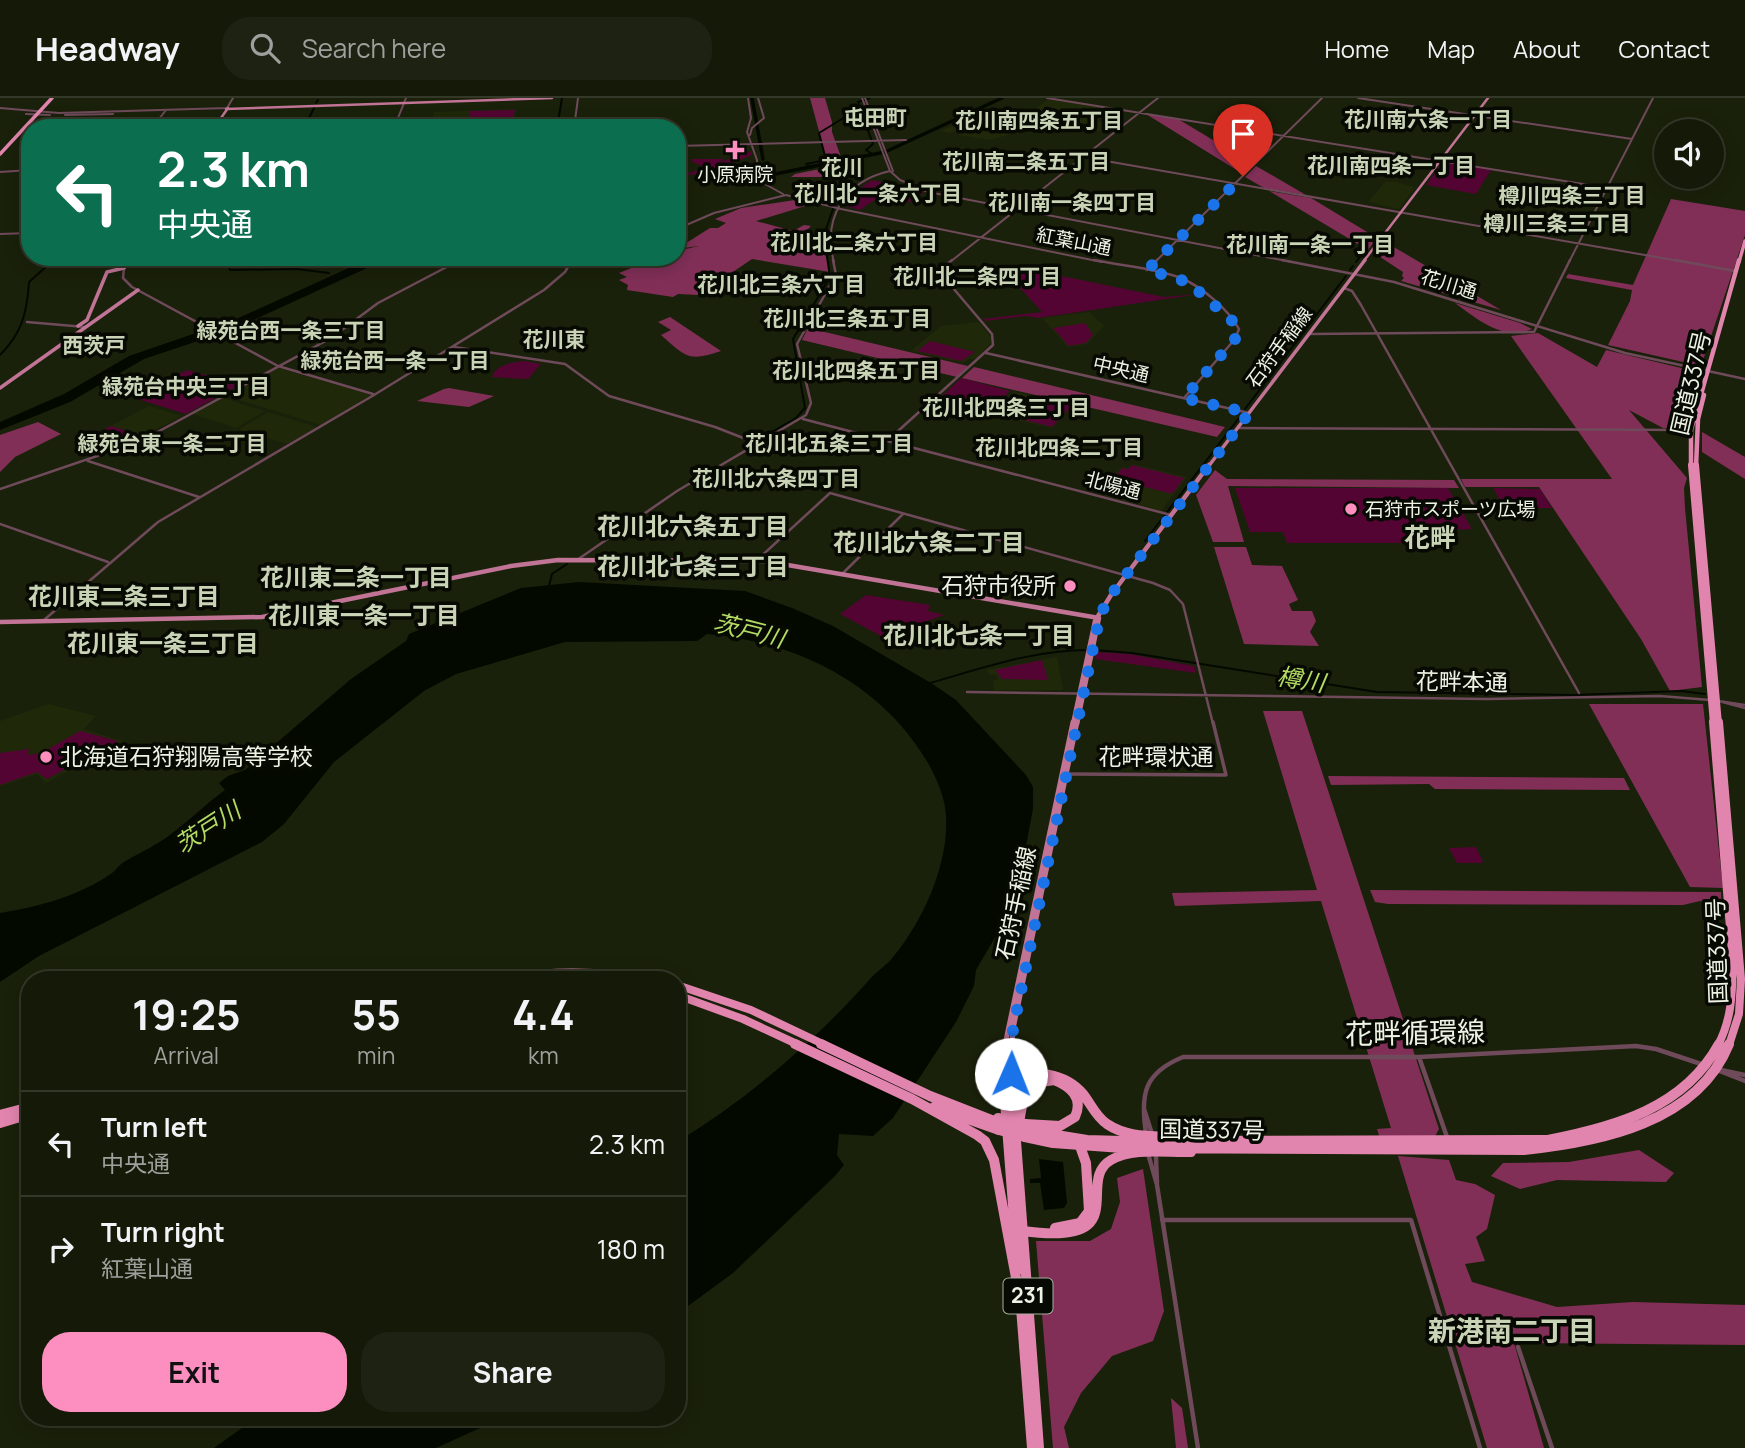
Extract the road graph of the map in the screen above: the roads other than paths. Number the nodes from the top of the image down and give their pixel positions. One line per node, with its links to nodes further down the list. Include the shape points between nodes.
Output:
1 (50, 98): 19 (highway)
2 (233, 98): 16 (street)
3 (525, 98): 15 (main road)
4 (552, 98): 15 (main road)
5 (578, 98): 26 (street)
6 (748, 98): 28 (street)
7 (758, 98): 28 (street, via 764,116)
8 (1048, 98): 20 (street)
9 (1158, 98): 20 (street)
10 (1322, 98): 29 (street)
11 (1358, 98): 21 (street)
12 (1488, 98): 21 (main road, 石狩手稲線)
13 (1653, 98): 31 (street)
14 (864, 99): 30 (street)
15 (405, 101): 16 (main road); 16 (main road); 25 (street)
16 (227, 108): 18 (street); 24 (main road)
17 (0, 109): 19 (street)
18 (166, 111): 19 (street); 23 (street)
19 (38, 113): 22 (highway)
20 (1139, 113): 29 (street); 36 (street)
21 (1475, 116): 31 (street); 37 (main road, 石狩手稲線)
22 (32, 119)
23 (160, 119)
24 (220, 119)
25 (398, 119)
26 (576, 119)
27 (21, 130): 35 (highway)
28 (750, 135): 33 (street)
29 (1284, 135): 37 (street); 41 (street)
30 (878, 139): 32 (street); 33 (street); 39 (street)
31 (1632, 139): 42 (street)
32 (906, 140)
33 (753, 144): 34 (street); 43 (street, via 757,174)
34 (686, 146)
35 (0, 152)
36 (1083, 157): 41 (street); 45 (street)
37 (1441, 161): 42 (street); 46 (main road, 石狩手稲線)
38 (21, 171): 40 (street)
39 (891, 171): 44 (street, via 877,174 846,195); 45 (street, 花川通, via 928,192)
40 (0, 172)
41 (1235, 184): 46 (street); 51 (street)
42 (1608, 188): 53 (street)
43 (786, 195): 44 (street, 紅葉山通); 47 (street, 紅葉山通, via 714,213)
44 (837, 208): 50 (street, 紅葉山通); 78 (street, via 828,240 836,275 797,344 811,403)
45 (1017, 209): 50 (street); 51 (street, 花川通)
46 (1401, 212): 53 (street); 60 (main road, 石狩手稲線)
47 (686, 225)
48 (21, 233): 49 (street)
49 (0, 234)
50 (981, 237): 58 (street, 紅葉山通); 70 (street, via 942,271 992,334 993,345)
51 (1178, 240): 58 (street); 60 (street, 花川通)
52 (1745, 241): 59 (highway, 国道337号)
53 (1581, 244): 59 (street); 65 (street)
54 (1745, 254): 72 (highway, 国道337号)
55 (446, 266): 71 (street)
56 (568, 266): 69 (street, via 544,290)
57 (124, 268): 62 (street, via 125,281); 64 (main road, via 107,272 87,320)
58 (1147, 270): 76 (street, 紅葉山通, via 1188,282 1238,326 1235,339)
59 (1735, 271): 72 (highway, 国道337号)
60 (1354, 274): 61 (main road, 石狩手稲線); 65 (street, 花川通)
61 (1344, 288): 67 (main road, 石狩手稲線); 68 (street, via 1352,291)
62 (138, 290): 66 (main road); 71 (street)
63 (27, 321): 64 (street)
64 (78, 326): 66 (street)
65 (1539, 326): 68 (street, via 1534,332 1520,334); 72 (street, 花川通, via 1636,356)
66 (85, 327): 74 (main road)
67 (1309, 334): 68 (street); 77 (main road, 石狩手稲線)
68 (1376, 334): 80 (street)
69 (453, 347): 75 (street); 83 (street, via 565,364 609,396)
70 (986, 353): 76 (street, 中央通); 82 (street)
71 (278, 366): 75 (street); 84 (street, via 141,441)
72 (1709, 371): 73 (street, 花川通); 81 (highway, 国道337号)
73 (1745, 378)
74 (0, 388)
75 (374, 395): 86 (street)
76 (1184, 398): 77 (street, 中央通)
77 (1249, 413): 79 (main road, 石狩手稲線)
78 (801, 419): 82 (street, 北陽通); 90 (street, via 677,491)
79 (1238, 428): 80 (street); 88 (main road, 石狩手稲線)
80 (1429, 429): 81 (street); 101 (street)
81 (1694, 430): 103 (highway, 国道337号)
82 (887, 441): 88 (street, 北陽通)
83 (755, 442)
84 (88, 461): 85 (street); 86 (street)
85 (0, 489)
86 (199, 497): 92 (street, via 153,525)
87 (903, 514): 91 (street, via 830,494); 93 (street); 94 (street)
88 (1168, 515): 94 (main road, 石狩手稲線)
89 (0, 524): 92 (street)
90 (577, 559): 91 (main road); 96 (main road, via 511,566 262,617)
91 (756, 561): 93 (main road)
92 (108, 562): 96 (street)
93 (842, 574): 95 (main road)
94 (1126, 576): 95 (main road, 石狩手稲線); 102 (street, 花畔環状通, via 1163,586 1180,600)
95 (1099, 618): 98 (main road, 石狩手稲線)
96 (44, 620): 97 (main road)
97 (0, 622)
98 (1090, 650): 100 (main road, 石狩手稲線)
99 (967, 692): 100 (street, 花畔本通)
100 (1080, 693): 102 (street, 花畔本通); 105 (main road, 石狩手稲線)
101 (1579, 693)
102 (1206, 695): 103 (street, 花畔本通); 105 (street, 花畔環状通, via 1226,775)
103 (1714, 700): 104 (street, 花畔本通); 111 (highway, 国道337号, via 1732,1000 1722,1038); 112 (highway, 国道337号, via 1740,978 1737,1024)
104 (1745, 706)
105 (1064, 774): 113 (main road, 石狩手稲線, via 1007,1031)
106 (553, 971): 107 (highway)
107 (588, 971)
108 (686, 988): 116 (highway, 231, via 751,1010)
109 (686, 998): 116 (highway, 231, via 743,1019)
110 (1419, 1057): 111 (street, 花畔循環線, via 1636,1046); 123 (street, 花畔循環線, via 1183,1056 1158,1069 1147,1082 1144,1107); 127 (street)
111 (1706, 1066): 112 (street, 花畔循環線); 127 (highway, 国道337号, via 1670,1100 1611,1128 1548,1140)
112 (1715, 1069): 114 (street, 花畔循環線); 127 (highway, 国道337号, via 1674,1107 1616,1135 1552,1147)
113 (1009, 1075): 115 (highway); 124 (highway, 231); 126 (highway, via 1048,1074 1072,1082 1097,1115 1121,1131); 130 (highway, 231)
114 (1745, 1078)
115 (1055, 1080): 122 (highway, via 1076,1094 1080,1103 1075,1117 1060,1126); 124 (highway, 231, via 1032,1084 1022,1095)
116 (913, 1096): 121 (highway, 国道337号); 121 (highway, 国道337号 / 231); 130 (highway, 231, via 985,1141)
117 (21, 1113): 118 (highway)
118 (0, 1115)
119 (21, 1115): 120 (highway)
120 (0, 1124)
121 (999, 1124): 122 (highway, 国道337号, bridge)
122 (1025, 1130): 125 (highway, 国道337号); 126 (highway, 国道337号, via 1087,1140)
123 (1149, 1133)
124 (1017, 1145): 130 (highway, 231)
125 (1080, 1146): 126 (highway, 国道337号); 130 (highway, via 1090,1204 1086,1217 1070,1227)
126 (1242, 1146): 127 (highway, 国道337号); 130 (highway, via 1110,1160 1097,1178 1099,1207 1090,1225 1072,1232)
127 (1450, 1146)
128 (1152, 1157): 129 (street)
129 (1162, 1220): 134 (street); 135 (street, via 1410,1220)
130 (1015, 1231): 132 (highway, 231); 133 (highway, 231)
131 (1518, 1347): 136 (street)
132 (1032, 1448)
133 (1039, 1448)
134 (1198, 1448)
135 (1480, 1448)
136 (1552, 1448)

